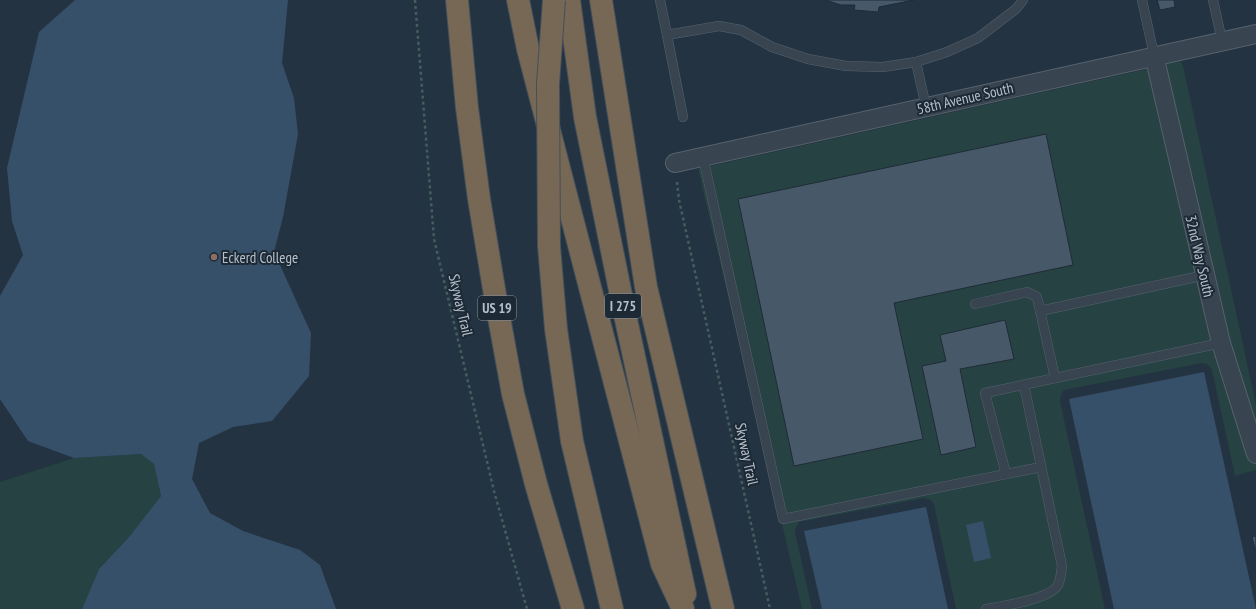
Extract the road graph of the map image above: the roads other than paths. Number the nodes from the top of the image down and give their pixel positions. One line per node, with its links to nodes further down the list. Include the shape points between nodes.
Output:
1 (457, 0): 28 (highway, US 19, via 479,199 513,394 536,484)
2 (518, 0): 30 (highway, via 586,277 662,564)
3 (554, 0): 29 (highway, bridge, via 548,84 549,246 556,329 572,441)
4 (569, 0): 31 (highway, I 275, via 585,117)
5 (601, 0): 32 (highway, via 646,287)
6 (660, 0): 11 (lane)
7 (1023, 0): 14 (lane, via 1016,9 978,38)
8 (1142, 0): 13 (lane)
9 (1213, 0): 12 (lane)
10 (1256, 34): 12 (street, 58th Avenue South)
11 (667, 35): 14 (lane, via 719,26 741,30 772,47 846,66 883,66); 16 (lane)
12 (1222, 41): 13 (street, 58th Avenue South)
13 (1154, 56): 15 (street, 58th Avenue South); 19 (street, 32nd Way South)
14 (916, 62): 15 (lane)
15 (926, 106): 17 (street, 58th Avenue South)
16 (683, 117)
17 (703, 157): 18 (street, 58th Avenue South); 27 (lane, via 782,519)
18 (674, 163)
19 (1205, 275): 21 (lane); 22 (street, 32nd Way South)
20 (975, 304): 21 (lane, via 1027,292 1038,297)
21 (1040, 311): 23 (lane)
22 (1220, 343): 23 (lane); 25 (street, 32nd Way South)
23 (1055, 378): 24 (lane)
24 (1024, 385): 26 (lane); 27 (lane, via 985,393)
25 (1256, 454)
26 (1041, 467): 27 (lane); 33 (lane, via 1062,566 1058,585 1051,593 1040,597)
27 (1006, 474)
28 (573, 609)
29 (612, 609)
30 (683, 609)
31 (689, 609)
32 (723, 609)
33 (986, 609)

